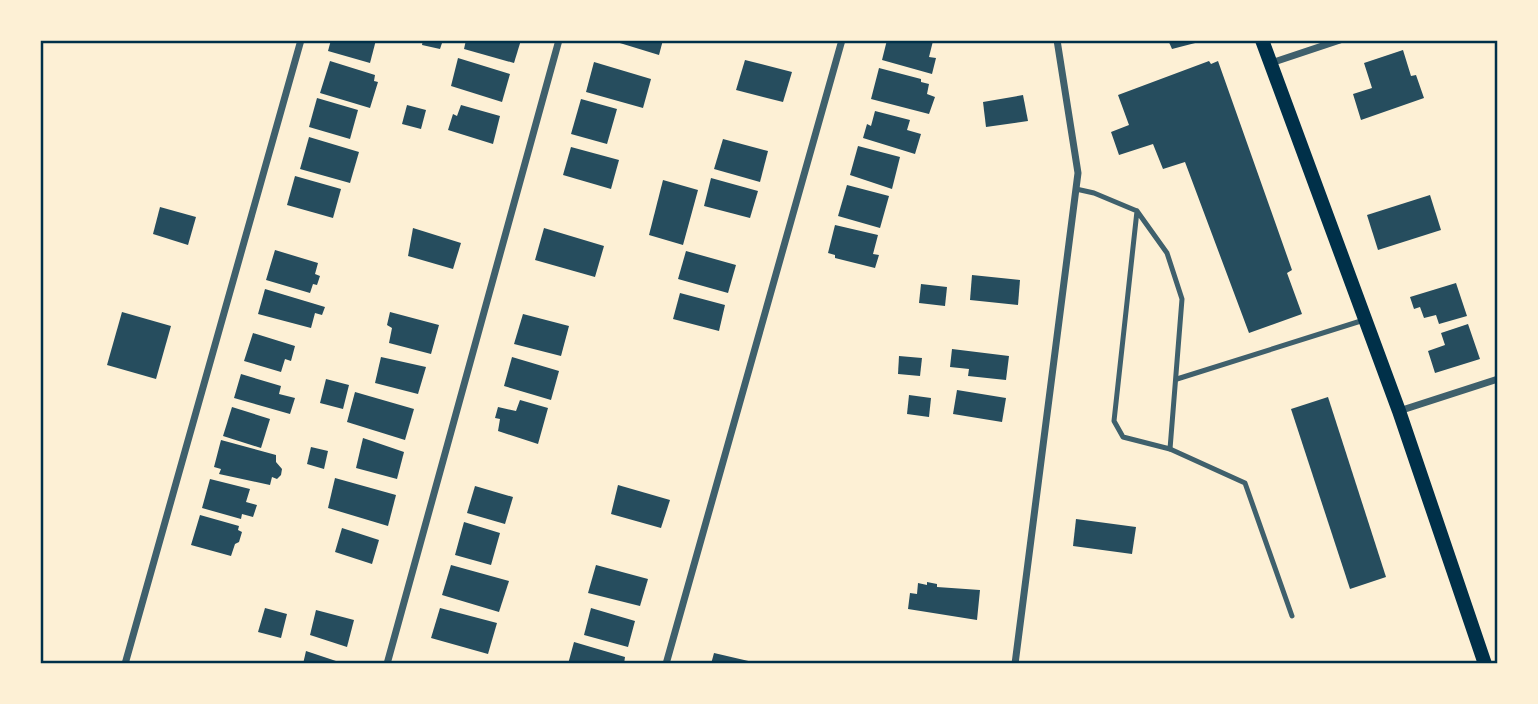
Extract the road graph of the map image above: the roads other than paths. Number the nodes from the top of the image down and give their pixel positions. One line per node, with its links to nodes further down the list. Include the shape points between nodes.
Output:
1 (301, 40): 16 (street)
2 (559, 40): 17 (street)
3 (842, 40): 18 (street)
4 (1057, 40): 8 (street, via 1079,173)
5 (1262, 40): 7 (main road)
6 (1340, 40): 7 (street)
7 (1270, 63): 10 (main road)
8 (1076, 189): 9 (lane); 19 (street)
9 (1137, 211): 11 (lane, via 1167,253 1182,299); 14 (lane, via 1114,421 1123,437)
10 (1365, 320): 11 (lane); 13 (main road)
11 (1177, 379): 14 (lane)
12 (1498, 379): 13 (street)
13 (1399, 411): 20 (main road)
14 (1170, 449): 15 (lane, via 1245,483)
15 (1292, 616)
16 (125, 664)
17 (387, 664)
18 (666, 664)
19 (1015, 664)
20 (1485, 664)

